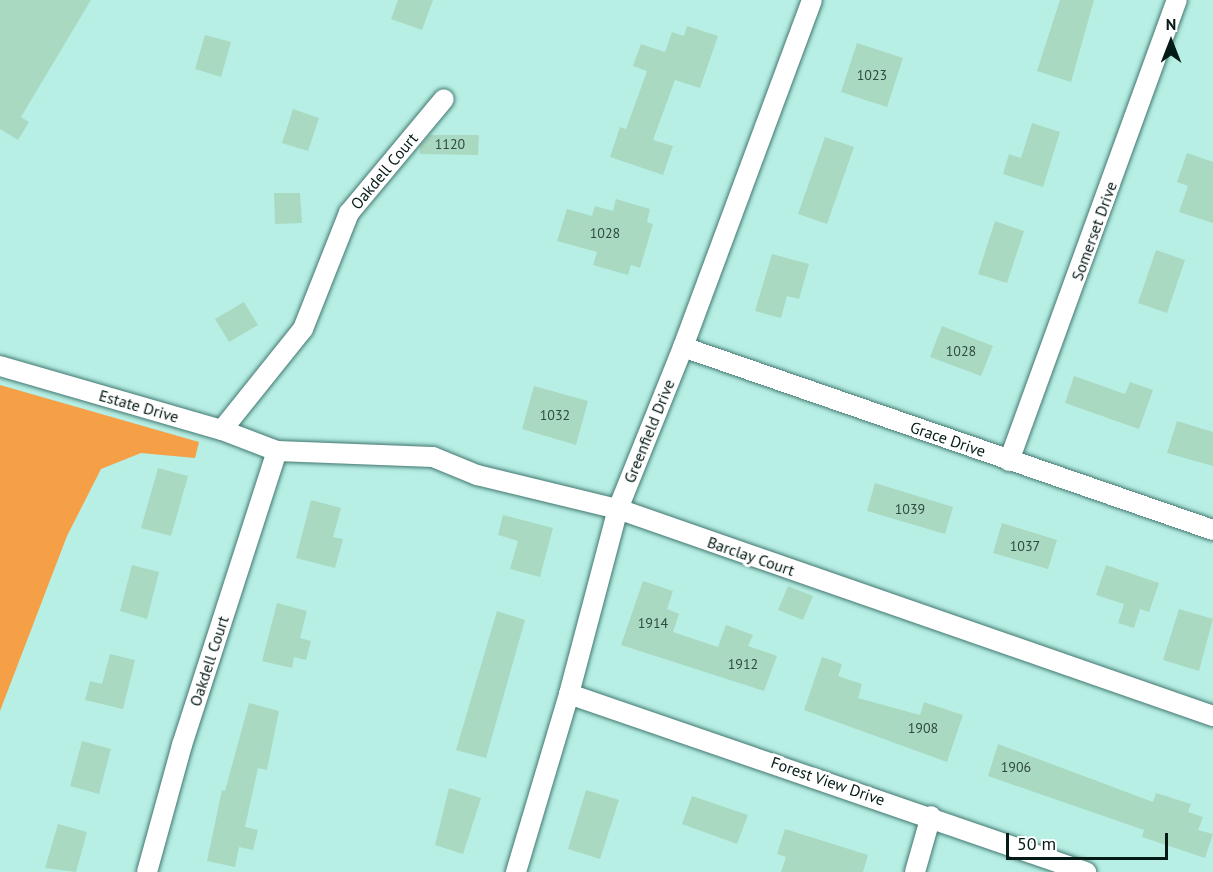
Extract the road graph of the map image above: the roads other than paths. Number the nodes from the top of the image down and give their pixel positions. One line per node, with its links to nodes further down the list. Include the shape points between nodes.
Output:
1 (812, 0): 4 (street, Greenfield Drive)
2 (1177, 0): 8 (street, Somerset Drive)
3 (444, 99): 6 (street, Oakdell Court, via 349,213 303,330)
4 (683, 347): 8 (street, Grace Drive); 9 (street, Greenfield Drive)
5 (0, 366): 6 (street, Estate Drive)
6 (222, 430): 7 (street, Estate Drive)
7 (277, 451): 9 (street, Barclay Court, via 433,457 477,475); 14 (street, Oakdell Court, via 182,745)
8 (1009, 461): 10 (street, Grace Drive)
9 (618, 509): 11 (street, Greenfield Drive); 12 (street, Barclay Court)
10 (1213, 530)
11 (569, 694): 13 (street, Forest View Drive); 15 (street, Greenfield Drive)
12 (1213, 716)
13 (931, 816): 16 (street); 17 (street, Forest View Drive)
14 (147, 872)
15 (516, 872)
16 (915, 872)
17 (1086, 872)

